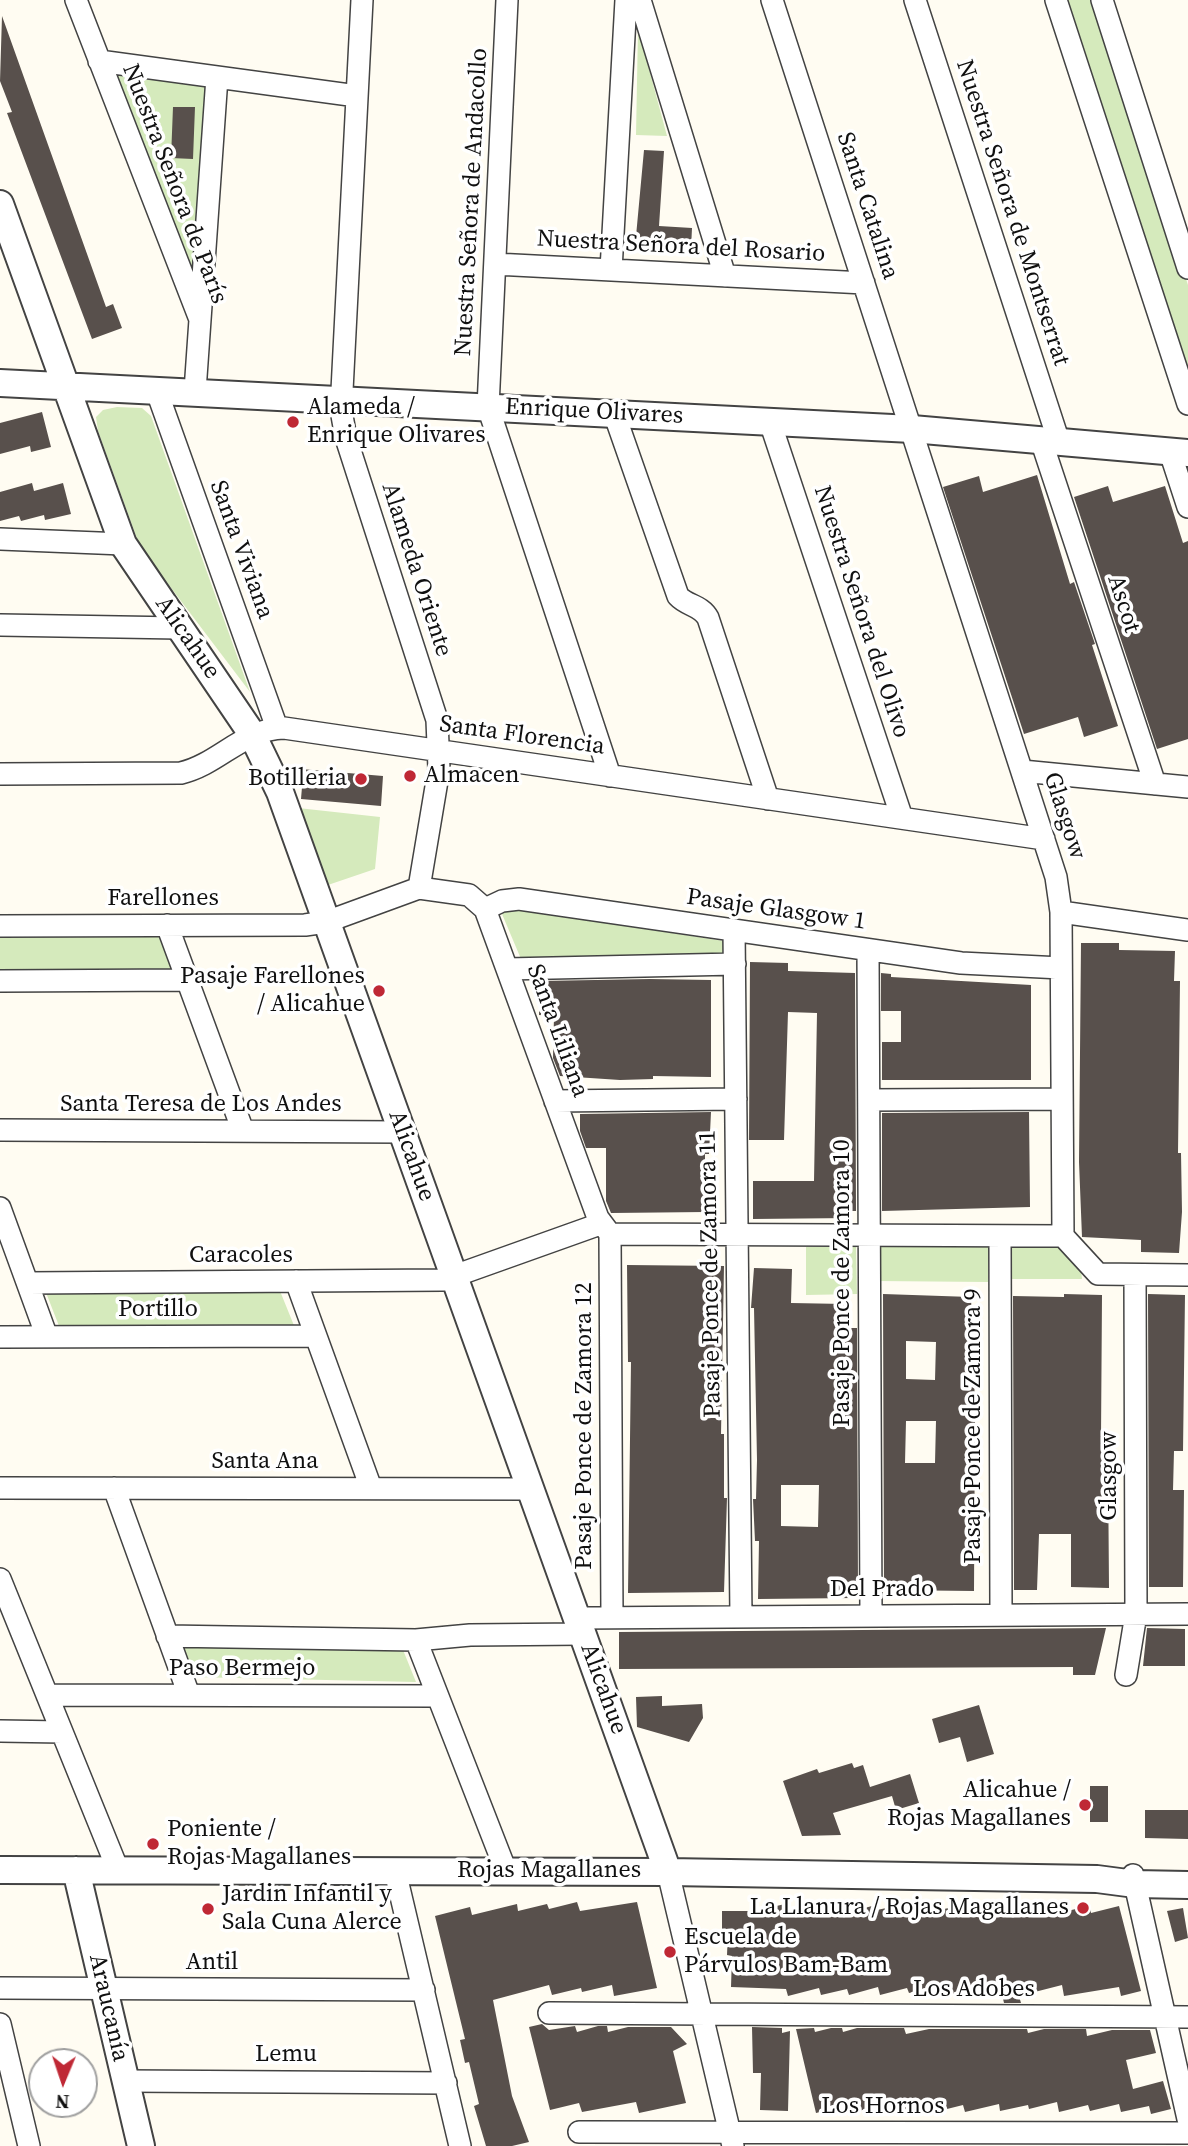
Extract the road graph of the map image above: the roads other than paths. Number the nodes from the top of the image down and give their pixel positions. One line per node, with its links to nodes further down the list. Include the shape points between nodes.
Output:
1 (76, 0): 9 (street, Nuestra Señora de París)
2 (362, 0): 11 (street, Alameda Oriente)
3 (508, 0): 13 (street, Nuestra Señora de Andacollo)
4 (769, 0): 17 (street, Santa Catalina)
5 (915, 0): 29 (street, Nuestra Señora de Montserrat)
6 (1056, 0): 24 (street)
7 (1102, 0): 14 (street)
8 (634, 8): 15 (street); 16 (street)
9 (99, 61): 10 (street); 18 (street, Nuestra Señora de París)
10 (217, 77): 11 (street); 18 (street)
11 (357, 96): 23 (street, Alameda Oriente)
12 (2, 214): 20 (street, Alicahue)
13 (495, 264): 15 (street, Nuestra Señora del Rosario); 25 (street, Nuestra Señora de Andacollo)
14 (1188, 268)
15 (611, 270): 16 (street, Nuestra Señora del Rosario)
16 (725, 276): 17 (street, Nuestra Señora del Rosario)
17 (864, 284): 28 (street, Santa Catalina)
18 (200, 317): 22 (street, Nuestra Señora de París)
19 (0, 383): 20 (street, Enrique Olivares)
20 (64, 384): 21 (street, Enrique Olivares); 33 (street, Alicahue)
21 (156, 389): 22 (street, Enrique Olivares); 36 (street, Santa Viviana)
22 (195, 391): 23 (street, Enrique Olivares)
23 (341, 399): 25 (street, Enrique Olivares); 37 (street, Alameda Oriente, via 346,438 435,709)
24 (1188, 404)
25 (488, 407): 26 (street, Enrique Olivares); 40 (street)
26 (614, 413): 27 (street, Enrique Olivares); 43 (street, via 678,596 708,618)
27 (770, 422): 28 (street, Enrique Olivares); 44 (street, Nuestra Señora del Olivo)
28 (912, 429): 29 (street, Enrique Olivares); 38 (street, Glasgow)
29 (1050, 441): 30 (street, Enrique Olivares); 41 (street, Ascot)
30 (1179, 453): 31 (street)
31 (1188, 507)
32 (0, 539): 33 (street)
33 (123, 544): 35 (street, Alicahue)
34 (0, 625): 35 (street)
35 (179, 628): 36 (street, Alicahue)
36 (265, 731): 37 (street, Santa Florencia); 39 (street, via 205,765 181,773); 49 (street, Alicahue, via 280,792)
37 (440, 751): 40 (street, Santa Florencia); 46 (street, Alameda Oriente)
38 (1023, 771): 41 (street); 45 (street, Glasgow)
39 (0, 774)
40 (610, 776): 43 (street, Santa Florencia)
41 (1155, 784): 42 (street)
42 (1188, 787)
43 (768, 799): 44 (street, Santa Florencia)
44 (902, 818): 45 (street, Santa Florencia)
45 (1044, 839): 48 (street, Glasgow)
46 (419, 888): 47 (street, via 469,895); 49 (street)
47 (485, 909): 52 (street, Pasaje Glasgow 1, via 519,899); 57 (street, Santa Liliana)
48 (1061, 912): 53 (street); 56 (street, Glasgow)
49 (326, 922): 50 (street, Farellones); 66 (street, Alicahue)
50 (167, 925): 51 (street, Farellones); 58 (street)
51 (0, 926)
52 (734, 930): 54 (street, Pasaje Glasgow 1); 55 (street, Pasaje Ponce de Zamora 11)
53 (1188, 930)
54 (868, 950): 56 (street, Pasaje Glasgow 1, via 983,965); 62 (street, Pasaje Ponce de Zamora 10)
55 (735, 964): 57 (street); 60 (street, Pasaje Ponce de Zamora 11)
56 (1061, 968): 61 (street, Glasgow)
57 (507, 969): 63 (street, Santa Liliana)
58 (187, 980): 59 (street); 65 (street)
59 (0, 981)
60 (736, 1099): 63 (street); 69 (street, Pasaje Ponce de Zamora 11)
61 (1062, 1099): 62 (street); 72 (street, Glasgow)
62 (869, 1100): 70 (street, Pasaje Ponce de Zamora 10)
63 (555, 1101): 68 (street, Santa Liliana)
64 (0, 1130): 65 (street, Santa Teresa de Los Andes)
65 (243, 1131): 66 (street, Santa Teresa de Los Andes)
66 (402, 1132): 75 (street, Alicahue)
67 (0, 1208): 77 (street)
68 (605, 1229): 69 (street); 75 (street, Caracoles); 92 (street, Pasaje Ponce de Zamora 12)
69 (737, 1236): 70 (street); 91 (street, Pasaje Ponce de Zamora 11)
70 (869, 1236): 71 (street); 90 (street, Pasaje Ponce de Zamora 10)
71 (1000, 1236): 72 (street); 89 (street, Pasaje Ponce de Zamora 9)
72 (1063, 1236): 73 (street, via 1098,1273)
73 (1135, 1275): 74 (street); 87 (street, Glasgow)
74 (1188, 1275)
75 (454, 1276): 76 (street, Caracoles, via 429,1281); 84 (street, Alicahue)
76 (296, 1281): 77 (street, Caracoles); 78 (street)
77 (28, 1283): 80 (street)
78 (315, 1336): 80 (street, Portillo); 83 (street)
79 (0, 1337): 80 (street, Portillo)
80 (47, 1337)
81 (0, 1488): 82 (street, Santa Ana)
82 (114, 1488): 83 (street, Santa Ana); 94 (street)
83 (371, 1489): 84 (street, Santa Ana)
84 (531, 1489): 93 (street, Alicahue)
85 (0, 1579): 86 (street)
86 (6, 1610): 97 (street)
87 (1136, 1614): 88 (street, Del Prado); 89 (street, Del Prado); 96 (street, Glasgow)
88 (1188, 1614)
89 (1001, 1615): 90 (street, Del Prado)
90 (871, 1616): 91 (street, Del Prado)
91 (741, 1617): 92 (street, Del Prado)
92 (612, 1618): 93 (street, Del Prado)
93 (580, 1626): 95 (street, Del Prado); 107 (street, Alicahue)
94 (167, 1636): 95 (street, Del Prado); 98 (street)
95 (416, 1640): 99 (street)
96 (1126, 1675)
97 (47, 1695): 98 (street, Paso Bermejo); 101 (street)
98 (189, 1695): 99 (street, Paso Bermejo)
99 (436, 1696): 106 (street)
100 (0, 1731): 101 (street)
101 (62, 1732): 104 (street)
102 (0, 1870): 103 (street, Rojas Magallanes)
103 (76, 1870): 104 (street, Rojas Magallanes); 112 (street, Araucanía)
104 (118, 1870): 105 (street, Rojas Magallanes)
105 (395, 1871): 106 (street, Rojas Magallanes); 113 (street)
106 (506, 1871): 107 (street, Rojas Magallanes)
107 (668, 1872): 109 (street, Rojas Magallanes); 115 (street, Alicahue)
108 (1188, 1874): 109 (street, Rojas Magallanes)
109 (1134, 1880): 110 (street, Rojas Magallanes); 116 (street)
110 (1188, 1885)
111 (0, 1987): 112 (street, Antil)
112 (103, 1988): 113 (street, Antil); 119 (street, Araucanía)
113 (424, 1990): 120 (street)
114 (549, 2013): 115 (street, Los Adobes)
115 (702, 2014): 116 (street, Los Adobes); 124 (street, Alicahue)
116 (1164, 2017): 117 (street, Los Adobes); 121 (street)
117 (1188, 2017)
118 (0, 2024): 125 (street)
119 (125, 2081): 120 (street, Lemu); 126 (street, Araucanía)
120 (446, 2083): 127 (street)
121 (1188, 2119)
122 (579, 2132): 124 (street, Los Hornos)
123 (1188, 2133): 124 (street, Los Hornos)
124 (731, 2139)
125 (29, 2146)
126 (141, 2146)
127 (460, 2146)

